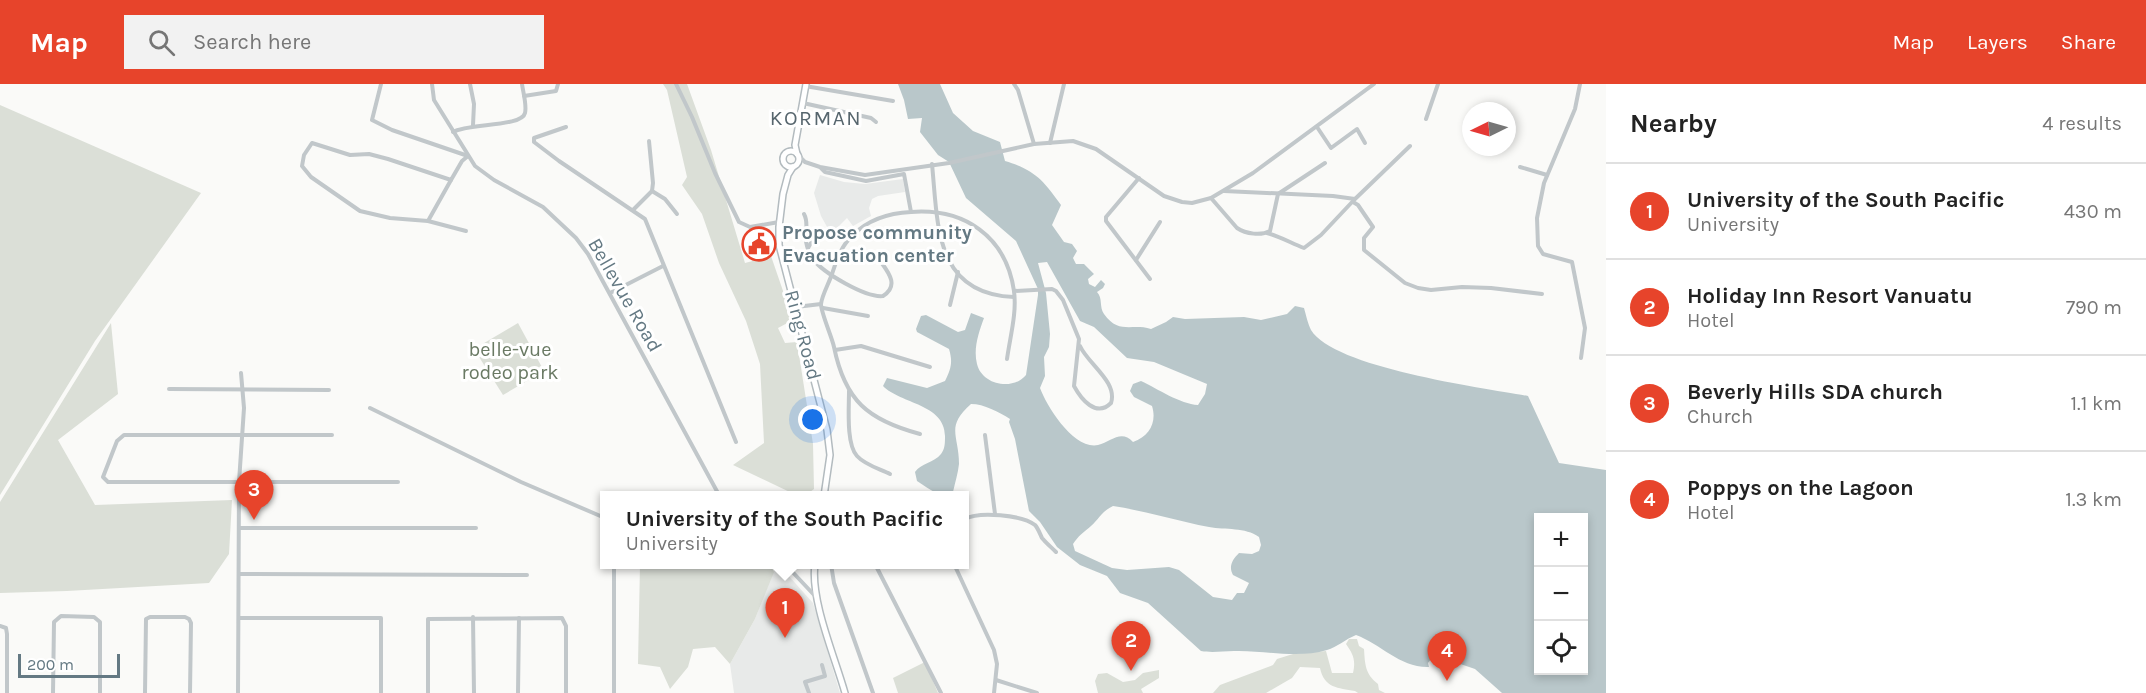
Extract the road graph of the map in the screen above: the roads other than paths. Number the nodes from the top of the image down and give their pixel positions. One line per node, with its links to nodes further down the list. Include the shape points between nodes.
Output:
1 (381, 84): 30 (street, via 372,120)
2 (432, 84): 21 (street, Bellevue Road, via 434,100)
3 (470, 84): 18 (street)
4 (522, 84): 13 (street)
5 (558, 84): 13 (street, via 556,91)
6 (676, 84): 62 (street, via 738,222 750,227)
7 (1014, 84): 25 (street)
8 (1064, 84): 23 (street)
9 (1374, 84): 20 (street)
10 (1438, 84): 16 (street)
11 (1580, 84): 42 (street, via 1575,109)
12 (806, 85): 14 (street); 15 (main road)
13 (524, 96): 18 (street, via 522,119)
14 (893, 101)
15 (802, 103): 17 (street, via 873,118); 26 (main road)
16 (1426, 119)
17 (876, 122)
18 (473, 125): 21 (street)
19 (566, 127): 56 (street, via 534,138 534,142)
20 (1317, 127): 24 (street, via 1331,148 1357,129); 49 (street)
21 (453, 132): 30 (street, Bellevue Road)
22 (649, 141): 50 (street)
23 (1050, 143): 25 (street); 45 (street, via 1084,144)
24 (1365, 143)
25 (1034, 144): 33 (street)
26 (795, 145): 28 (main road); 29 (main road)
27 (1410, 146): 55 (street)
28 (789, 152): 29 (main road); 34 (main road, via 784,157)
29 (798, 155): 31 (street); 35 (main road)
30 (468, 156): 47 (street); 73 (street, Bellevue Road, via 483,174 543,207 562,225 588,254)
31 (805, 162): 35 (street); 43 (street)
32 (1325, 163): 53 (street)
33 (932, 164): 38 (street); 57 (street)
34 (786, 165): 35 (main road); 40 (main road, Ring Road)
35 (795, 166): 40 (main road, Ring Road)
36 (1520, 167): 42 (street)
37 (884, 172): 38 (street); 39 (street); 44 (street)
38 (900, 172): 44 (street); 58 (street, via 904,174)
39 (875, 173): 41 (street); 46 (street)
40 (788, 175): 62 (main road, Ring Road)
41 (866, 175): 43 (street); 48 (street)
42 (1547, 175): 83 (street, via 1537,218 1538,246 1543,254 1572,262 1585,328)
43 (852, 176): 48 (street)
44 (887, 177): 46 (street)
45 (1139, 178): 54 (street, via 1164,196 1182,202); 66 (street, via 1106,219)
46 (876, 179): 48 (street)
47 (451, 180): 61 (street); 61 (street, via 388,159 350,155 312,143 304,155 304,170 356,209 390,218)
48 (866, 180)
49 (1234, 184): 51 (street); 52 (street)
50 (652, 191): 56 (street); 59 (street)
51 (1223, 191): 52 (street); 54 (street)
52 (1244, 192): 53 (street)
53 (1278, 194): 55 (street); 65 (street)
54 (1210, 198): 65 (street, via 1234,226 1252,233)
55 (1354, 201): 65 (street, via 1304,248); 74 (street, via 1373,227 1364,238 1364,250 1405,283 1431,290 1474,287)
56 (633, 210): 68 (street, via 645,219)
57 (936, 211): 58 (street); 69 (street, via 942,246); 72 (street, via 973,225 993,241 1004,258)
58 (911, 212): 70 (street, via 879,218 858,230 841,250)
59 (677, 214)
60 (804, 214): 70 (street, via 808,249 814,261)
61 (428, 221): 64 (street)
62 (779, 222): 78 (main road, Ring Road, via 779,245)
63 (1160, 222): 66 (street)
64 (466, 231)
65 (1267, 232)
66 (1136, 260): 71 (street)
67 (881, 262): 70 (street, via 892,283 884,296 866,293)
68 (663, 266): 73 (street); 95 (street)
69 (958, 272): 75 (street, via 980,290); 76 (street)
70 (832, 274): 77 (street)
71 (1150, 279)
72 (1014, 291): 75 (street); 80 (street, via 1052,289 1059,294 1078,332)
73 (610, 293): 99 (street, Bellevue Road)
74 (1542, 294)
75 (1014, 297): 82 (street)
76 (950, 305)
77 (822, 306): 78 (street); 79 (street); 81 (street)
78 (796, 307): 100 (main road, Ring Road, via 829,437)
79 (868, 316)
80 (1080, 346): 80 (street, via 1112,392 1111,403 1105,408 1090,406 1074,386)
81 (835, 350): 84 (street, via 861,346); 89 (street)
82 (1007, 358)
83 (1581, 358)
84 (930, 366)
85 (241, 373): 87 (street)
86 (169, 389): 87 (street)
87 (243, 390): 88 (street); 94 (street)
88 (329, 390)
89 (849, 391): 91 (street, via 865,410); 96 (street, via 855,454)
90 (370, 408): 102 (street)
91 (920, 434)
92 (332, 435): 94 (street)
93 (985, 435): 101 (street)
94 (242, 436): 97 (street); 97 (street, via 124,435 117,441 103,474 108,482)
95 (736, 442)
96 (890, 474)
97 (239, 482): 98 (street); 104 (street)
98 (398, 482)
99 (717, 491)
100 (826, 491)
101 (995, 514): 103 (street); 106 (street, via 1035,526)
102 (600, 516)
103 (969, 518)
104 (238, 528): 105 (street); 113 (street)
105 (476, 528)
106 (1056, 552)
107 (614, 569): 133 (street)
108 (790, 569): 115 (street)
109 (815, 569): 115 (main road)
110 (832, 569): 136 (street)
111 (877, 569): 137 (street)
112 (956, 569): 121 (street, via 990,638 997,664)
113 (239, 574): 114 (street); 117 (street)
114 (527, 575)
115 (816, 597): 135 (main road)
116 (473, 617): 118 (street); 129 (street, via 428,619); 130 (street)
117 (238, 618): 127 (street); 128 (street, via 381,618)
118 (519, 618): 131 (street); 132 (street, via 562,618 566,626)
119 (0, 626): 122 (street, via 6,628 7,634)
120 (822, 665): 134 (street, via 825,676 805,682)
121 (996, 680): 138 (street); 139 (street)
122 (7, 693)
123 (53, 693): 124 (street, via 54,622 61,616 94,617 100,622)
124 (100, 693)
125 (145, 693): 126 (street, via 146,619 185,617 191,623)
126 (190, 693)
127 (238, 693)
128 (381, 693)
129 (428, 693)
130 (474, 693)
131 (518, 693)
132 (566, 693)
133 (614, 693)
134 (809, 693)
135 (845, 693)
136 (873, 693)
137 (941, 693)
138 (994, 693)
139 (1037, 693)

